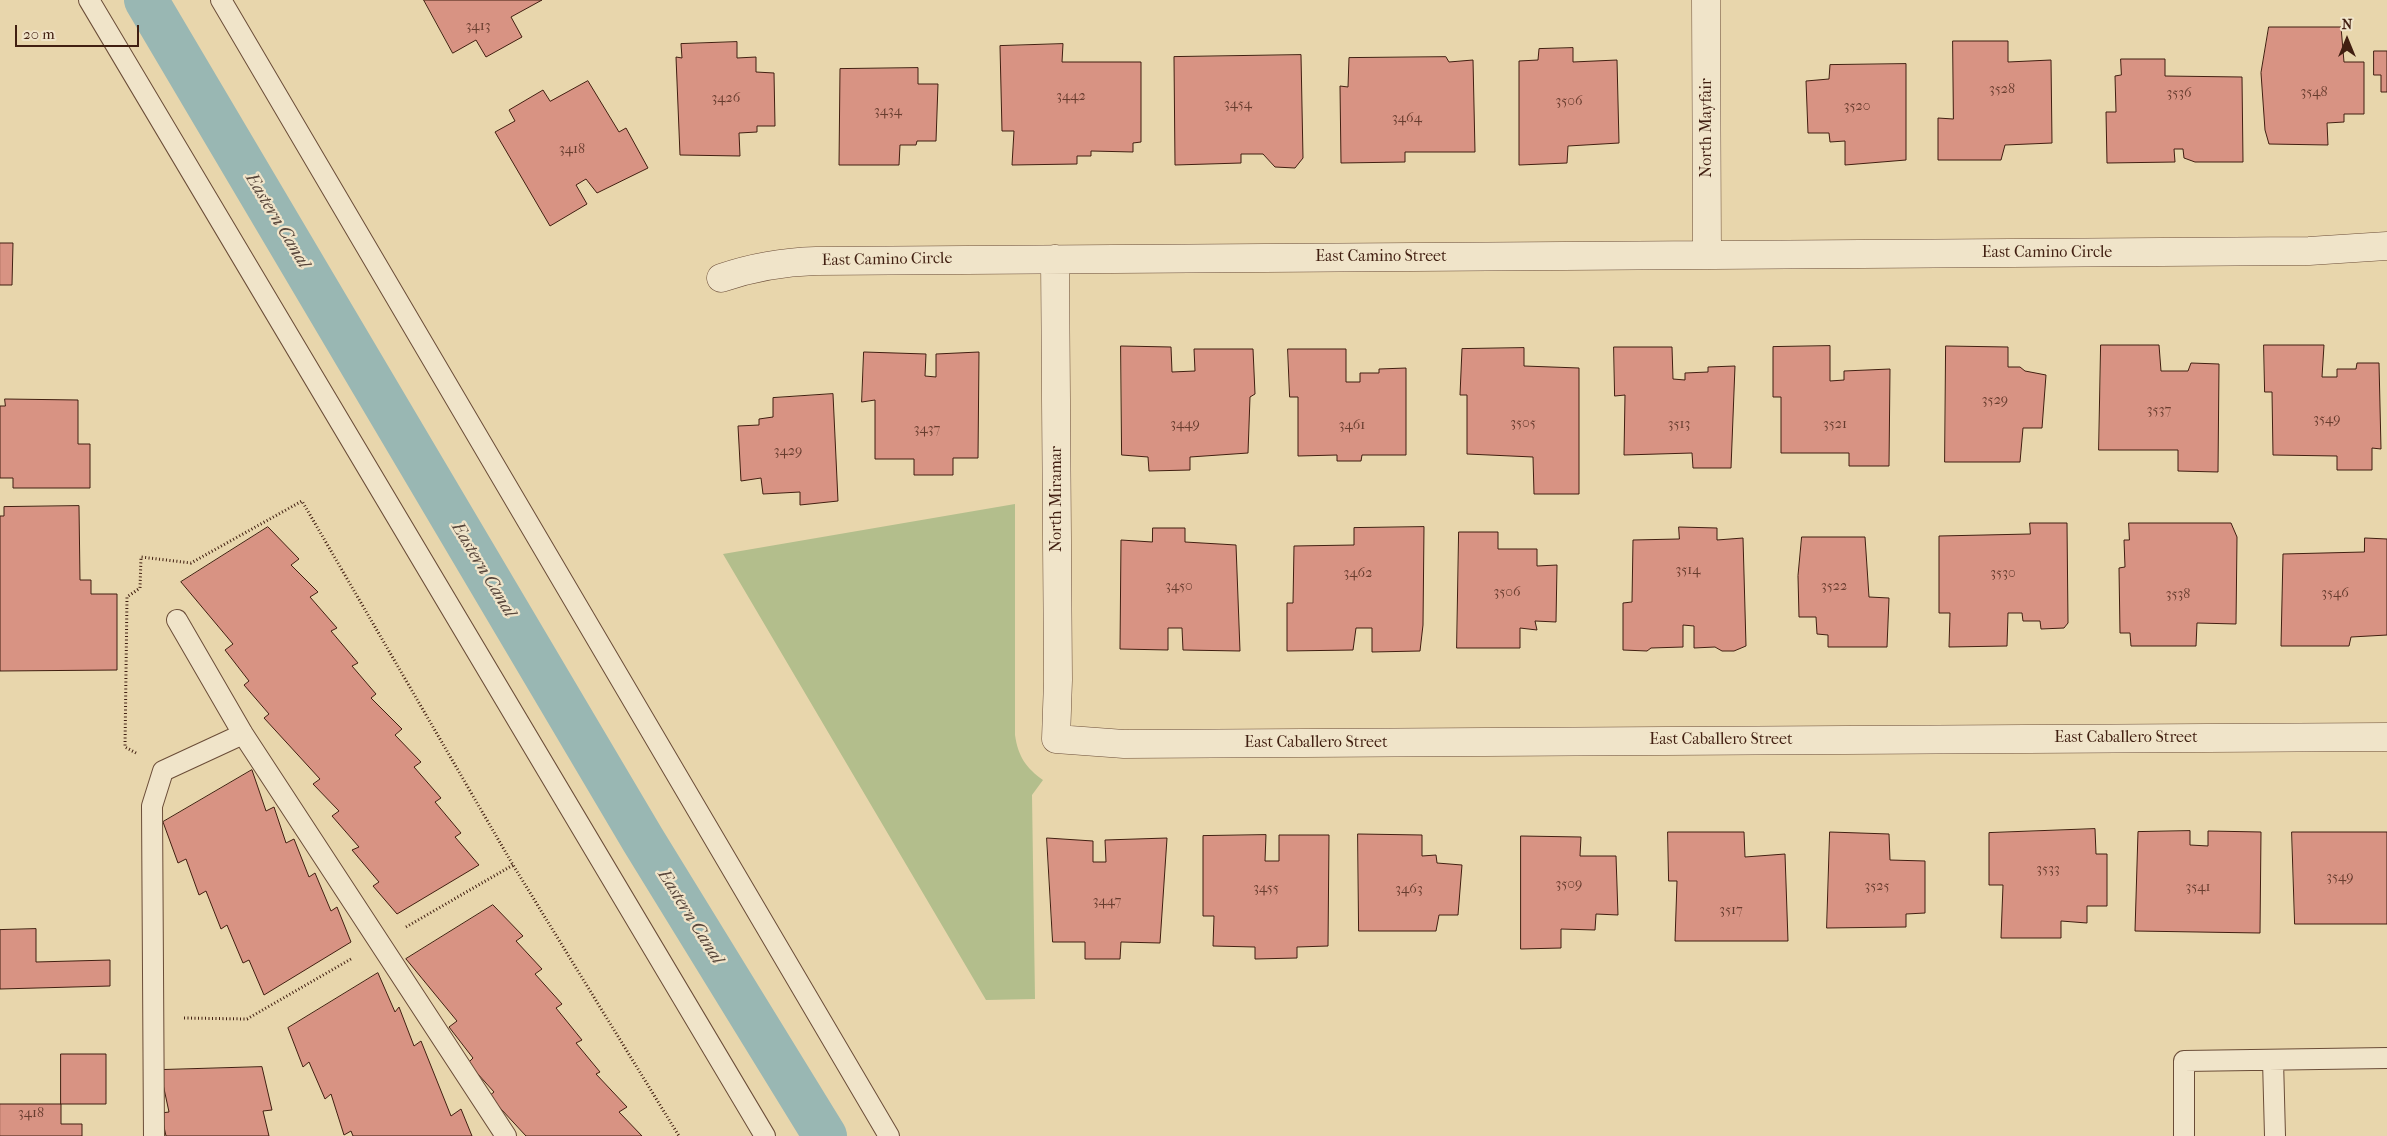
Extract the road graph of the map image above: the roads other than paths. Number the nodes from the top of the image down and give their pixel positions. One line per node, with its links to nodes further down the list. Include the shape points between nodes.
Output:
1 (90, 0): 16 (lane)
2 (221, 0): 17 (lane)
3 (1706, 0): 5 (street, North Mayfair)
4 (2387, 246): 5 (street, East Camino Circle, via 2309,251)
5 (1707, 255): 6 (street, East Camino Street)
6 (1055, 259): 7 (street, East Camino Circle, via 781,262); 11 (street, North Miramar)
7 (721, 278)
8 (177, 620): 9 (lane)
9 (243, 734): 14 (lane, via 164,771 152,806); 15 (lane)
10 (2387, 737): 11 (street, East Caballero Street, via 1124,744)
11 (1056, 739)
12 (2387, 1058): 13 (lane)
13 (2273, 1060): 18 (lane, via 2184,1061); 19 (lane)
14 (154, 1136)
15 (506, 1136)
16 (764, 1136)
17 (889, 1136)
18 (2184, 1136)
19 (2275, 1136)

